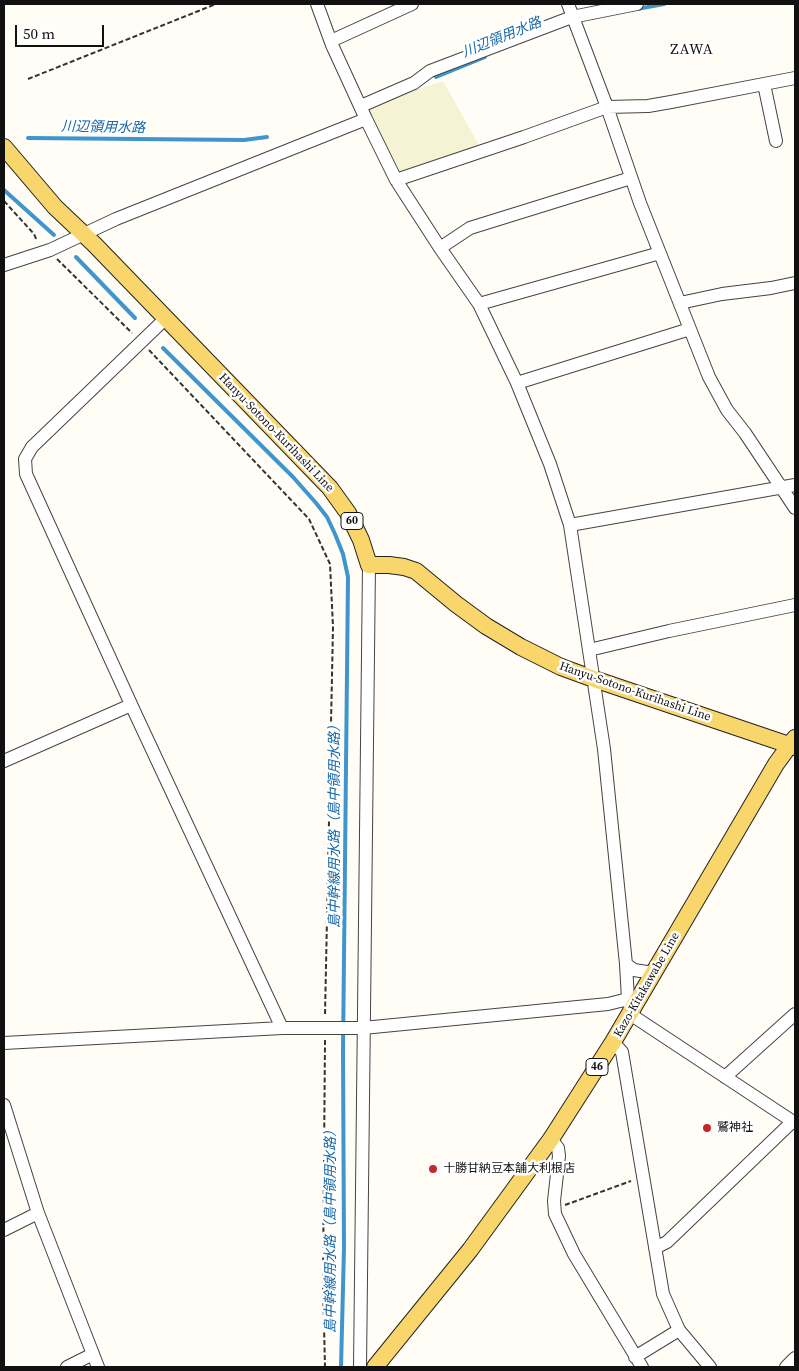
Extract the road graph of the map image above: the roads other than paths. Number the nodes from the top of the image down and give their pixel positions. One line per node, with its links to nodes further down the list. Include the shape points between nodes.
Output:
1 (317, 4): 6 (street)
2 (412, 4): 6 (street)
3 (568, 4): 5 (street)
4 (637, 4): 5 (street)
5 (574, 21): 9 (street, via 430,72 414,83); 10 (street)
6 (331, 41): 9 (street)
7 (795, 78): 8 (street)
8 (764, 84): 10 (street, via 664,104); 12 (street)
9 (361, 106): 11 (street)
10 (607, 107): 14 (street); 15 (street)
11 (366, 119): 15 (street); 16 (street)
12 (776, 141)
13 (4, 147): 16 (main road, Hanyu-Sotono-Kurihashi Line / 60, via 55,207)
14 (631, 178): 17 (street, via 470,228); 18 (street)
15 (396, 180): 17 (street)
16 (83, 234): 19 (street, via 46,252); 23 (main road, Hanyu-Sotono-Kurihashi Line / 60)
17 (440, 248): 22 (street)
18 (660, 253): 21 (street); 22 (street)
19 (4, 265)
20 (795, 283): 21 (street)
21 (680, 303): 24 (street)
22 (478, 304): 25 (street)
23 (164, 318): 30 (main road, Hanyu-Sotono-Kurihashi Line / 60, via 330,488 351,520); 34 (street, via 32,447 24,459 26,474)
24 (690, 329): 25 (street); 27 (street, via 716,392)
25 (517, 383): 29 (street, via 550,464)
26 (795, 485): 27 (street)
27 (781, 488): 28 (street); 29 (street)
28 (795, 508)
29 (570, 525): 32 (street)
30 (369, 565): 33 (main road, Hanyu-Sotono-Kurihashi Line, via 389,565 416,571 486,626 521,647); 42 (street)
31 (795, 604): 32 (street)
32 (589, 650): 33 (street)
33 (594, 680): 35 (main road, Hanyu-Sotono-Kurihashi Line); 37 (street)
34 (131, 705): 36 (street); 41 (street)
35 (793, 743): 38 (main road, Kazo-Kitakawabe Line / 46, via 776,764)
36 (4, 761)
37 (626, 964): 38 (street, via 634,970); 39 (street)
38 (654, 973): 39 (main road, Kazo-Kitakawabe Line / 46)
39 (629, 1006): 42 (street, via 608,1004); 43 (main road, Kazo-Kitakawabe Line / 46); 45 (street, via 636,1018)
40 (795, 1014): 45 (street)
41 (282, 1028): 42 (street); 44 (street)
42 (364, 1028): 58 (street)
43 (613, 1042): 48 (main road, Kazo-Kitakawabe Line / 46); 51 (street, via 622,1052)
44 (4, 1043)
45 (725, 1077): 47 (street)
46 (4, 1105): 49 (street)
47 (794, 1122): 51 (street, via 667,1242)
48 (551, 1139): 55 (street, via 558,1148 559,1156 555,1214 574,1254); 59 (main road, Kazo-Kitakawabe Line / 46, via 470,1250)
49 (38, 1213): 50 (street); 53 (street)
50 (4, 1230)
51 (655, 1248): 52 (street, via 663,1294)
52 (679, 1330): 55 (street); 60 (street)
53 (93, 1354): 56 (street); 57 (street)
54 (795, 1358): 61 (street)
55 (638, 1362)
56 (67, 1367)
57 (98, 1367)
58 (360, 1367)
59 (375, 1367)
60 (710, 1367)
61 (786, 1367)

